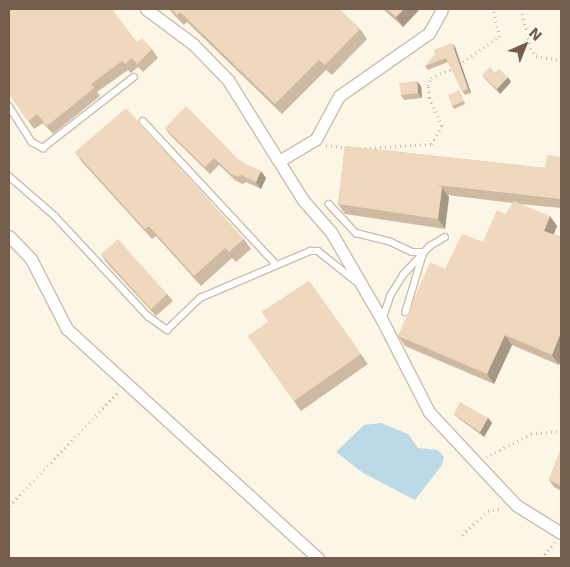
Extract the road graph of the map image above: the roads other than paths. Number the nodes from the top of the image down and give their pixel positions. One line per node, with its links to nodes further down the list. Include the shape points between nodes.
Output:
1 (146, 9): 6 (street, via 193,44 228,80)
2 (442, 10): 6 (street, via 429,32 339,96 316,139)
3 (134, 77): 4 (lane, via 44,148 32,142)
4 (9, 106)
5 (143, 121): 12 (lane)
6 (279, 161): 13 (street, via 302,200 331,232)
7 (9, 176): 12 (lane, via 55,216 116,283 167,330 200,298)
8 (329, 204): 11 (lane, via 356,233 391,242 412,252)
9 (9, 236): 17 (street, via 31,259 67,329)
10 (445, 237): 11 (lane)
11 (424, 252): 14 (lane); 15 (lane, via 394,289)
12 (276, 264): 13 (lane, via 318,251)
13 (363, 286): 15 (street)
14 (406, 312)
15 (382, 320): 16 (street, via 429,412 517,506)
16 (561, 534)
17 (318, 558)

